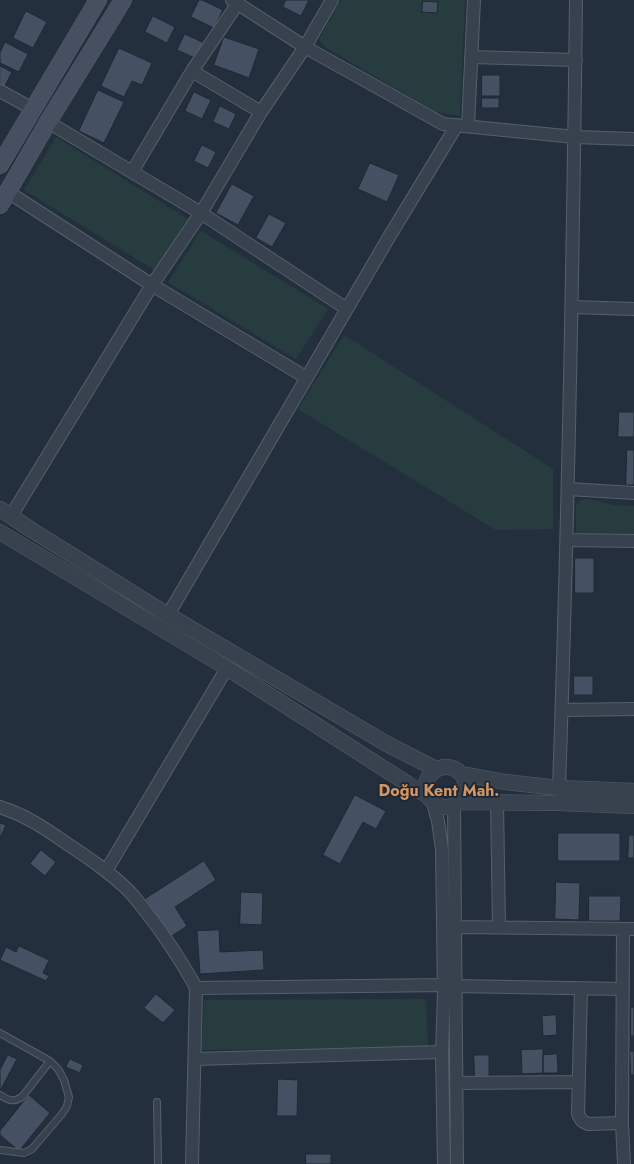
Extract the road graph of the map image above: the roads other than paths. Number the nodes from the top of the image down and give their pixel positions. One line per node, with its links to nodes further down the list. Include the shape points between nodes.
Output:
1 (98, 0): 12 (main road)
2 (123, 0): 14 (main road)
3 (332, 0): 7 (street)
4 (474, 0): 8 (street)
5 (576, 0): 9 (street)
6 (235, 2): 7 (street); 10 (street)
7 (305, 47): 13 (street); 15 (street, via 443,124)
8 (471, 57): 9 (street); 15 (street)
9 (576, 60): 16 (street)
10 (192, 71): 13 (street); 19 (street)
11 (0, 91): 12 (street)
12 (33, 109): 18 (main road)
13 (261, 112): 21 (street)
14 (48, 122): 19 (street); 20 (main road)
15 (462, 126): 16 (street); 24 (street, via 389,237)
16 (575, 136): 17 (street); 23 (street)
17 (634, 139)
18 (0, 165)
19 (132, 172): 21 (street)
20 (4, 198): 22 (street)
21 (201, 213): 22 (street); 24 (street)
22 (152, 285): 26 (street); 29 (street)
23 (572, 307): 25 (street); 27 (street)
24 (347, 309): 26 (street)
25 (634, 309)
26 (307, 378): 33 (street)
27 (568, 490): 28 (street); 31 (street)
28 (634, 493)
29 (6, 513): 33 (street)
30 (0, 532): 34 (street)
31 (567, 540): 32 (street); 36 (street)
32 (634, 541)
33 (168, 615): 37 (street, via 387,744)
34 (227, 668): 41 (street); 46 (street)
35 (634, 709): 36 (street)
36 (562, 710): 39 (street)
37 (436, 769): 38 (street, via 446,766); 41 (street, via 426,784)
38 (462, 774): 39 (street); 43 (street, via 466,791)
39 (559, 788): 40 (street)
40 (634, 791)
41 (431, 799): 43 (street, via 442,807); 50 (street, via 438,821 442,849)
42 (497, 802): 43 (street); 44 (street); 48 (street)
43 (457, 804): 47 (street)
44 (634, 806)
45 (0, 807): 46 (street, via 35,821)
46 (106, 871): 51 (street, via 146,912 168,941)
47 (454, 927): 48 (street); 50 (street)
48 (499, 927): 49 (street)
49 (629, 929): 53 (street)
50 (449, 986): 51 (street); 52 (street); 55 (street); 59 (street)
51 (196, 988): 56 (street)
52 (581, 989): 53 (street); 58 (street)
53 (623, 989): 62 (street)
54 (0, 1033): 57 (lane)
55 (442, 1052): 56 (street); 67 (street)
56 (195, 1059): 66 (street)
57 (50, 1061): 60 (lane, via 22,1098 16,1101 8,1100); 64 (lane, via 64,1080 69,1097 67,1106 32,1149 24,1153)
58 (579, 1082): 59 (street); 62 (street, via 578,1114 582,1121 588,1124)
59 (456, 1083): 68 (street)
60 (0, 1095)
61 (157, 1102): 65 (lane)
62 (622, 1123): 63 (street)
63 (629, 1143): 69 (street)
64 (0, 1150)
65 (158, 1164)
66 (192, 1164)
67 (444, 1164)
68 (457, 1164)
69 (624, 1164)

